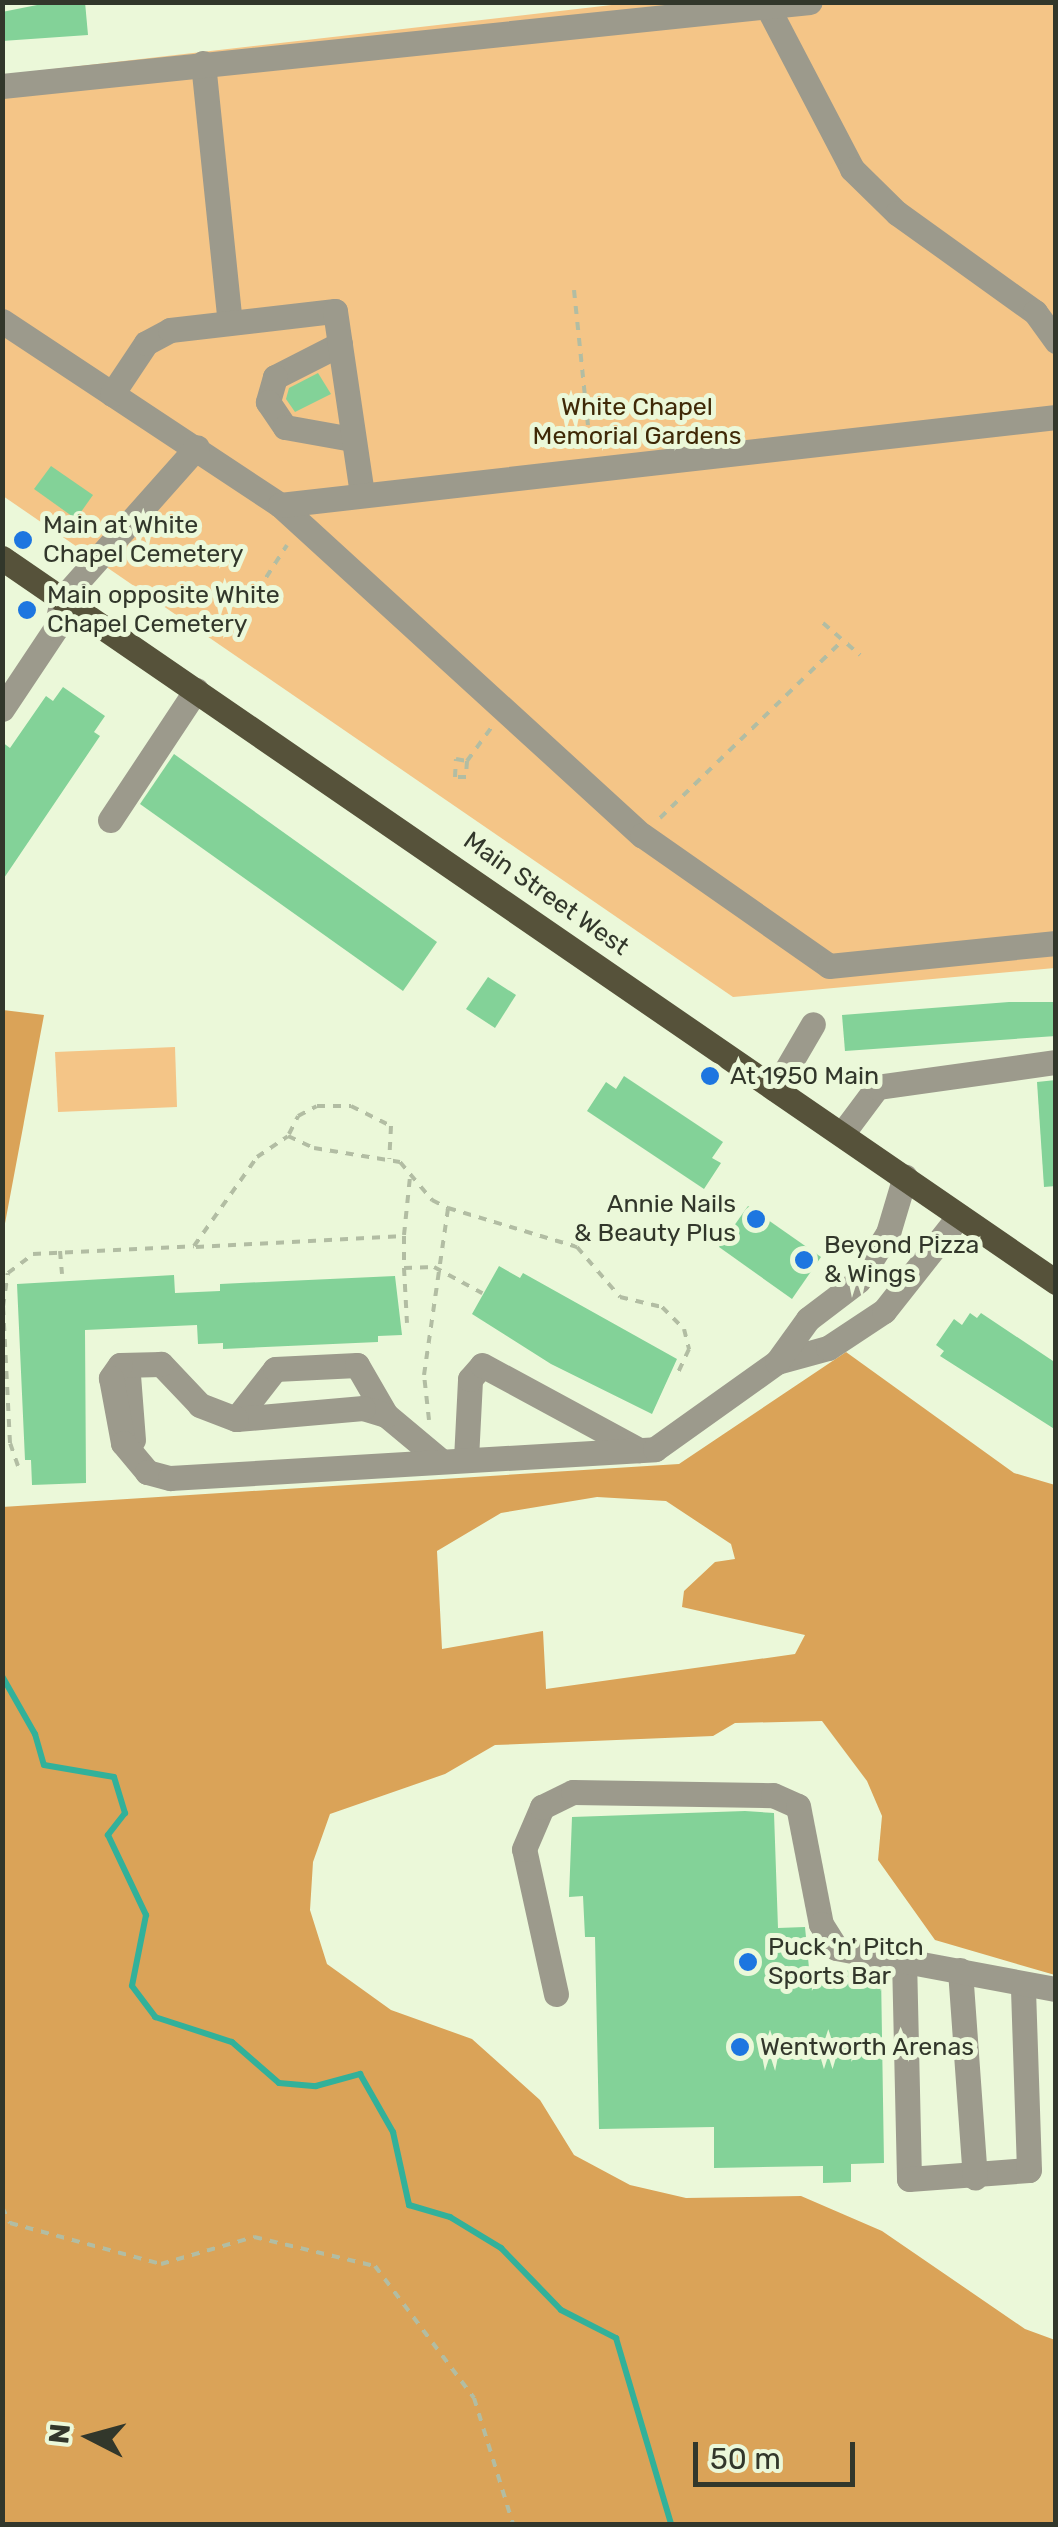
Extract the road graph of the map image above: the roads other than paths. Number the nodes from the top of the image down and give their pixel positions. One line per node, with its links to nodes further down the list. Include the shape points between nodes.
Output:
1 (810, 2): 2 (lane)
2 (768, 8): 3 (lane); 7 (lane, via 852,169 897,213 1035,312)
3 (203, 63): 4 (lane); 6 (lane)
4 (2, 86)
5 (2, 321): 9 (lane)
6 (230, 323): 8 (lane, via 335,311); 9 (lane, via 154,338)
7 (1056, 342)
8 (340, 344): 11 (lane); 11 (lane, via 275,377 268,402 290,429)
9 (112, 394): 12 (lane)
10 (1056, 417): 13 (lane)
11 (352, 438): 13 (lane)
12 (196, 447): 14 (lane); 16 (lane)
13 (362, 494): 14 (lane)
14 (280, 505): 20 (lane, via 642,835 829,966)
15 (2, 558): 16 (main road, Main Street West)
16 (62, 598): 17 (main road, Main Street West); 18 (lane, via 56,628)
17 (196, 690): 19 (lane); 23 (main road, Main Street West)
18 (2, 709)
19 (110, 820)
20 (1056, 943)
21 (813, 1024): 23 (lane)
22 (1056, 1062): 24 (lane, via 876,1087)
23 (776, 1089): 24 (main road, Main Street West)
24 (842, 1134): 25 (main road, Main Street West)
25 (905, 1176): 26 (main road, Main Street West); 28 (lane, via 888,1234 858,1281 808,1319)
26 (959, 1216): 27 (main road, Main Street West); 28 (lane, via 884,1311 828,1348)
27 (1056, 1282)
28 (777, 1362): 34 (lane, via 655,1449)
29 (128, 1375): 37 (lane)
30 (489, 1384): 31 (lane, via 536,1405)
31 (558, 1406): 34 (lane); 35 (lane, via 482,1365 470,1380)
32 (386, 1415): 33 (lane, via 363,1408); 33 (lane, via 357,1365 274,1369); 36 (lane)
33 (236, 1419): 37 (lane, via 200,1405 161,1364 120,1365 111,1378 112,1408)
34 (639, 1450): 35 (lane)
35 (466, 1459): 36 (lane)
36 (440, 1460): 37 (lane, via 170,1478)
37 (135, 1462)
38 (904, 1958): 39 (lane); 42 (lane, via 836,1948 821,1924 798,1806 772,1794 573,1792 542,1807 524,1849); 43 (lane, via 909,2179)
39 (960, 1970): 40 (lane); 43 (lane)
40 (1025, 1987): 41 (lane); 43 (lane, via 1030,2170)
41 (1056, 1990)
42 (556, 1994)
43 (974, 2176)

